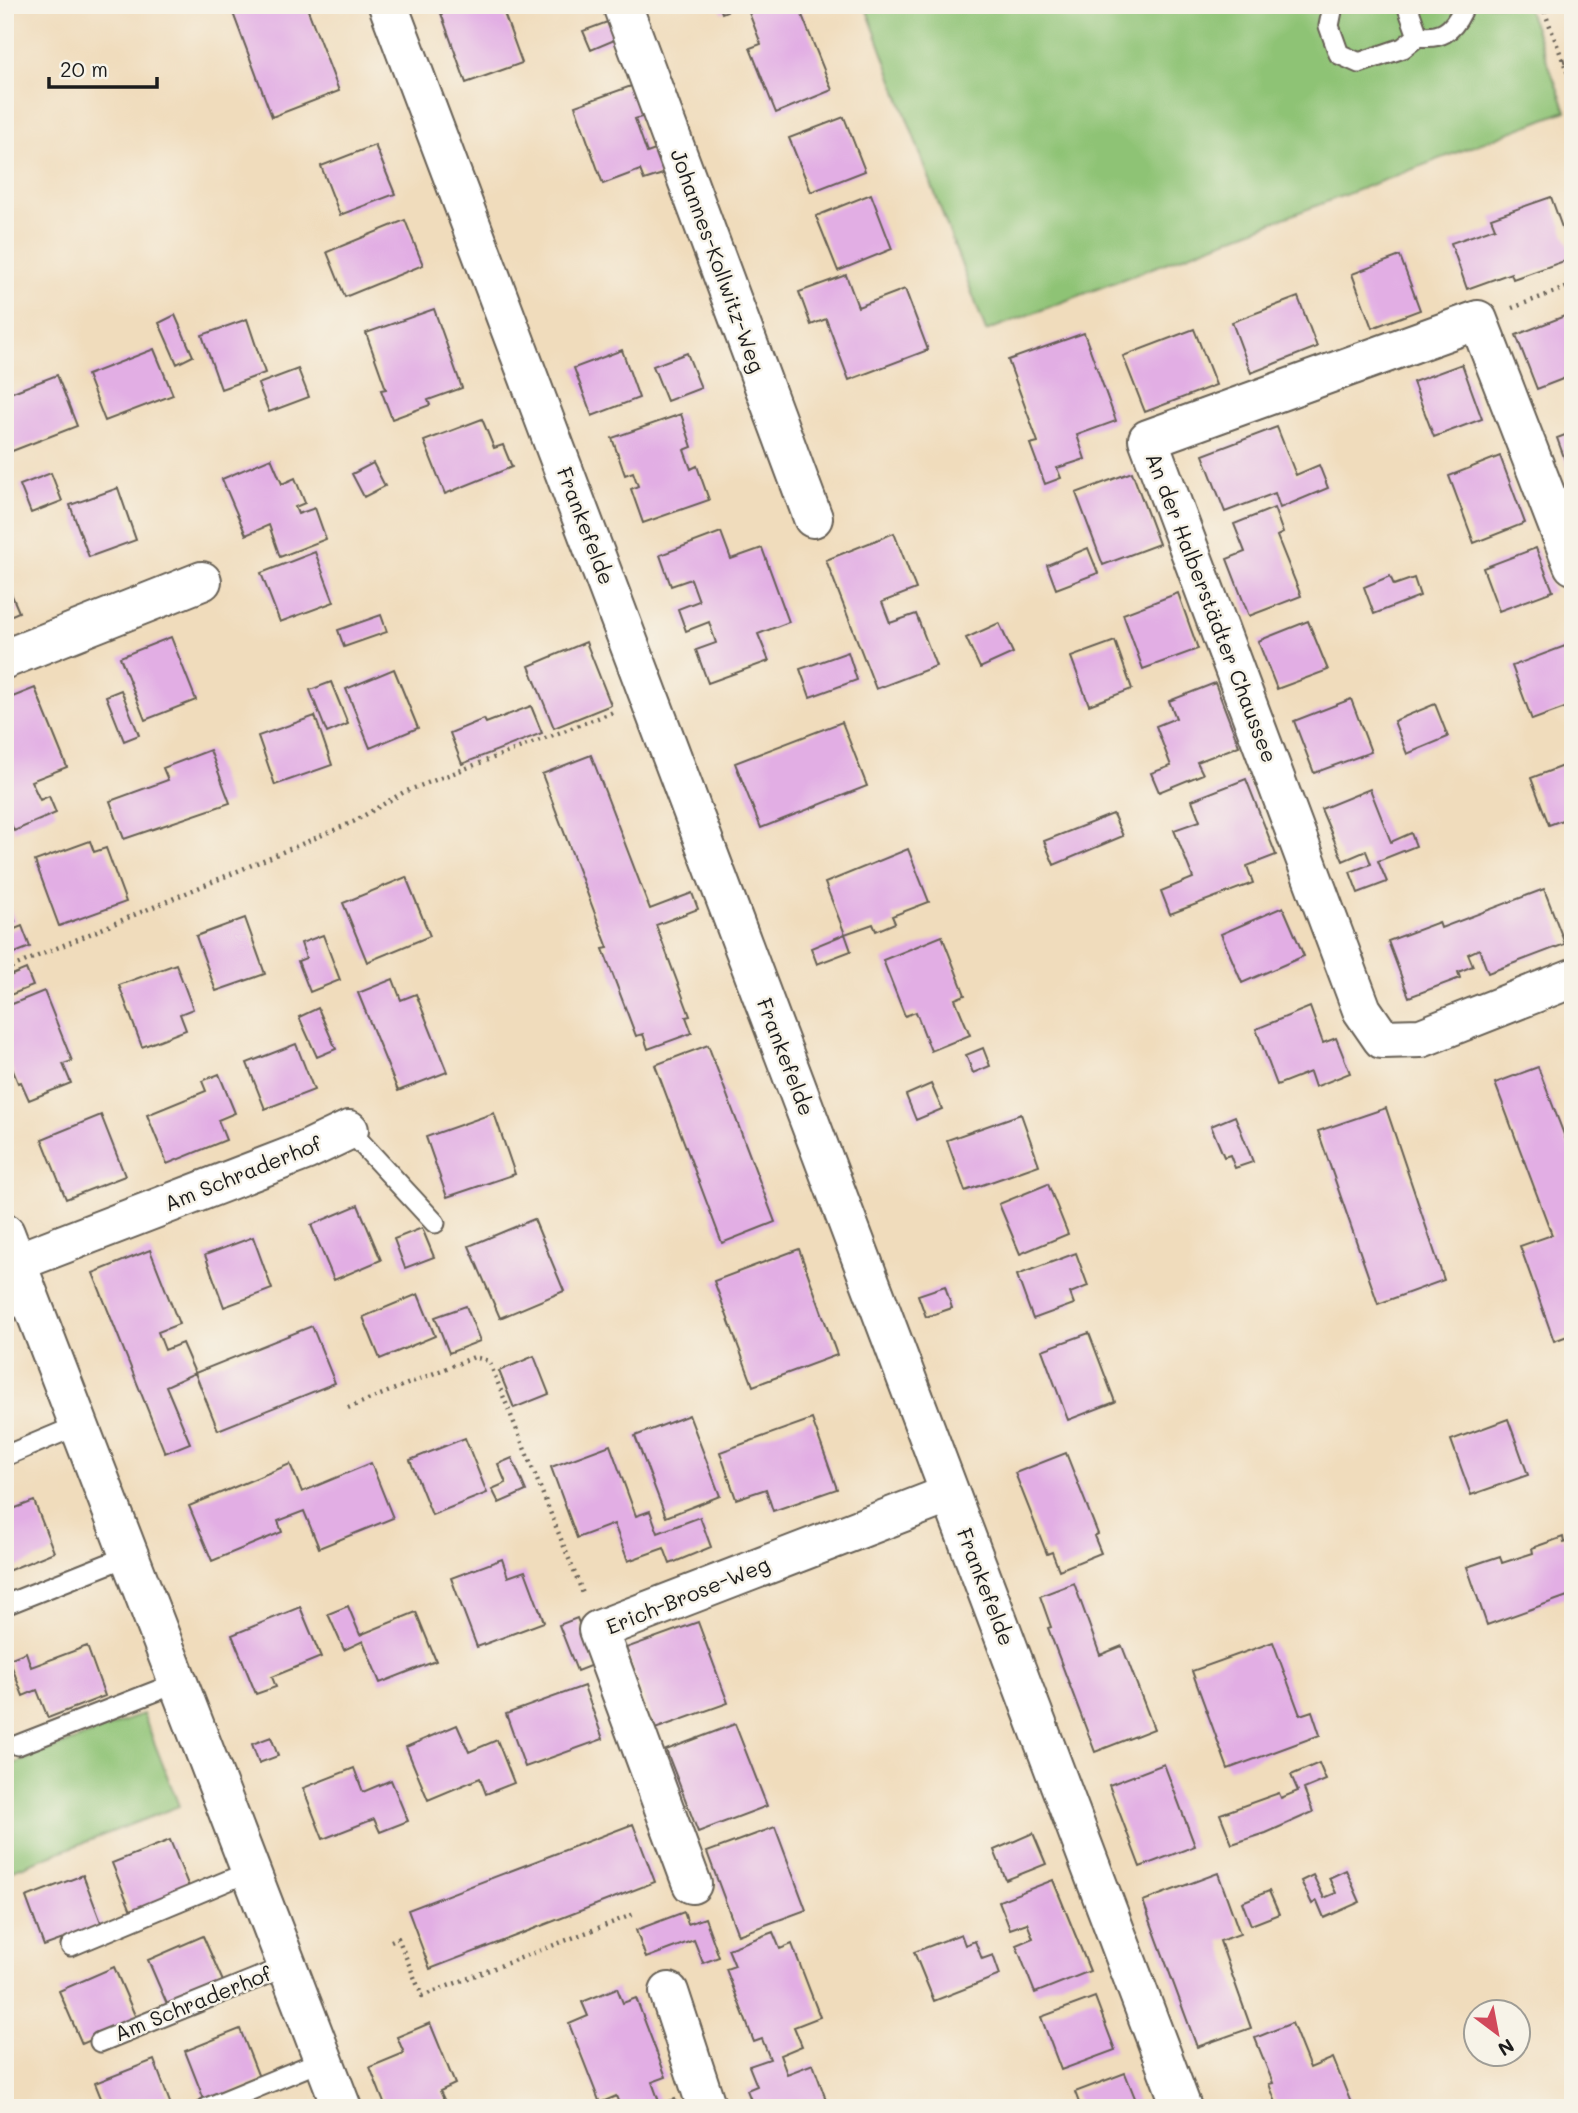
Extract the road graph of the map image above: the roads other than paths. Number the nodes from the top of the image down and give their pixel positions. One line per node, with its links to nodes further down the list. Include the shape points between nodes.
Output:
1 (388, 5): 18 (street, Frankefelde)
2 (622, 5): 7 (street, Johannes-Kollwitz-Weg)
3 (1333, 5): 6 (lane, via 1329,26 1339,54 1359,63 1403,48)
4 (1407, 5): 6 (lane)
5 (1460, 5): 6 (lane, via 1462,11 1454,27 1433,38)
6 (1418, 36)
7 (813, 517)
8 (1573, 565): 11 (street, An der Halberstädter Chaussee, via 1478,320 1148,439 1362,1010 1382,1039 1421,1038)
9 (202, 581): 10 (street)
10 (5, 659)
11 (1573, 978)
12 (349, 1130): 13 (lane, Am Schraderhof); 14 (street, Am Schraderhof, via 305,1151)
13 (435, 1223)
14 (11, 1247): 15 (street, Am Schraderhof)
15 (19, 1306): 16 (street, Am Schraderhof)
16 (79, 1425): 17 (lane); 19 (street, Am Schraderhof)
17 (5, 1456)
18 (950, 1493): 24 (street, Erich-Brose-Weg, via 598,1630); 33 (street, Frankefelde)
19 (128, 1556): 20 (lane); 21 (street, Am Schraderhof)
20 (5, 1605)
21 (177, 1684): 22 (lane); 23 (street, Am Schraderhof)
22 (18, 1745)
23 (251, 1871): 25 (lane); 26 (street, Am Schraderhof)
24 (692, 1884)
25 (71, 1946)
26 (287, 1966): 28 (lane, Am Schraderhof); 29 (street, Am Schraderhof)
27 (669, 1992): 32 (street)
28 (100, 2042)
29 (323, 2060): 30 (lane); 31 (street, Am Schraderhof)
30 (207, 2108)
31 (342, 2108)
32 (707, 2108)
33 (1182, 2108)

